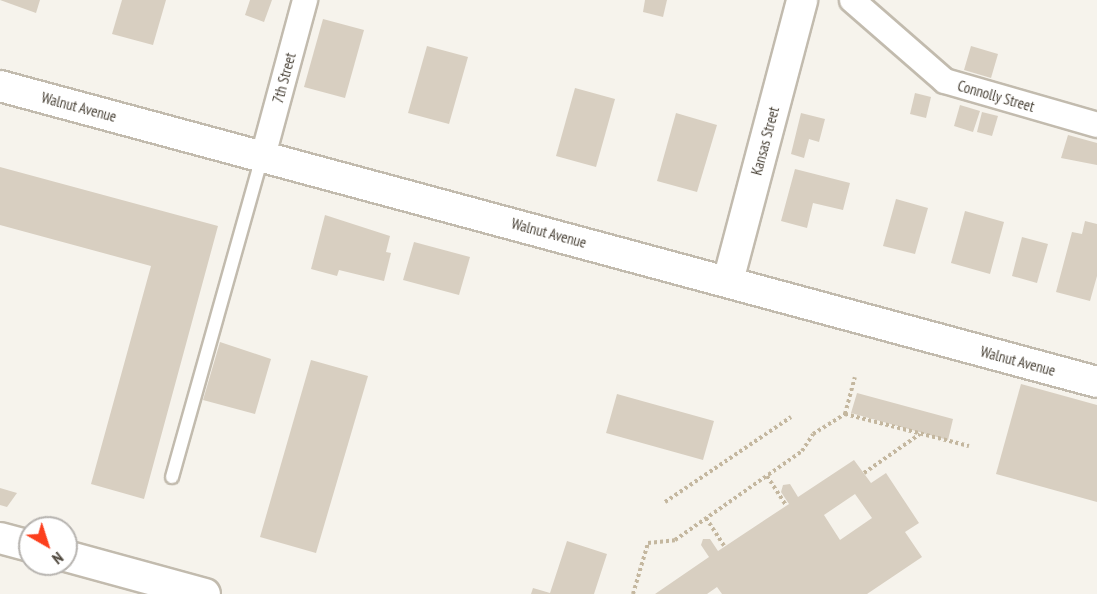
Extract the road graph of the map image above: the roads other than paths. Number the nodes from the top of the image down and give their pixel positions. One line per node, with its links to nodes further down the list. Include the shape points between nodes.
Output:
1 (305, 0): 6 (street, 7th Street)
2 (802, 0): 7 (street, Kansas Street)
3 (852, 0): 5 (street, Connolly Street, via 945,81)
4 (0, 86): 6 (street, Walnut Avenue)
5 (1097, 124)
6 (263, 156): 7 (street, Walnut Avenue); 9 (lane)
7 (728, 281): 8 (street, Walnut Avenue)
8 (1097, 382)
9 (172, 477)
10 (0, 538): 11 (street)
11 (18, 543)
12 (78, 562): 13 (street)
13 (115, 582): 14 (street)
14 (205, 594)

